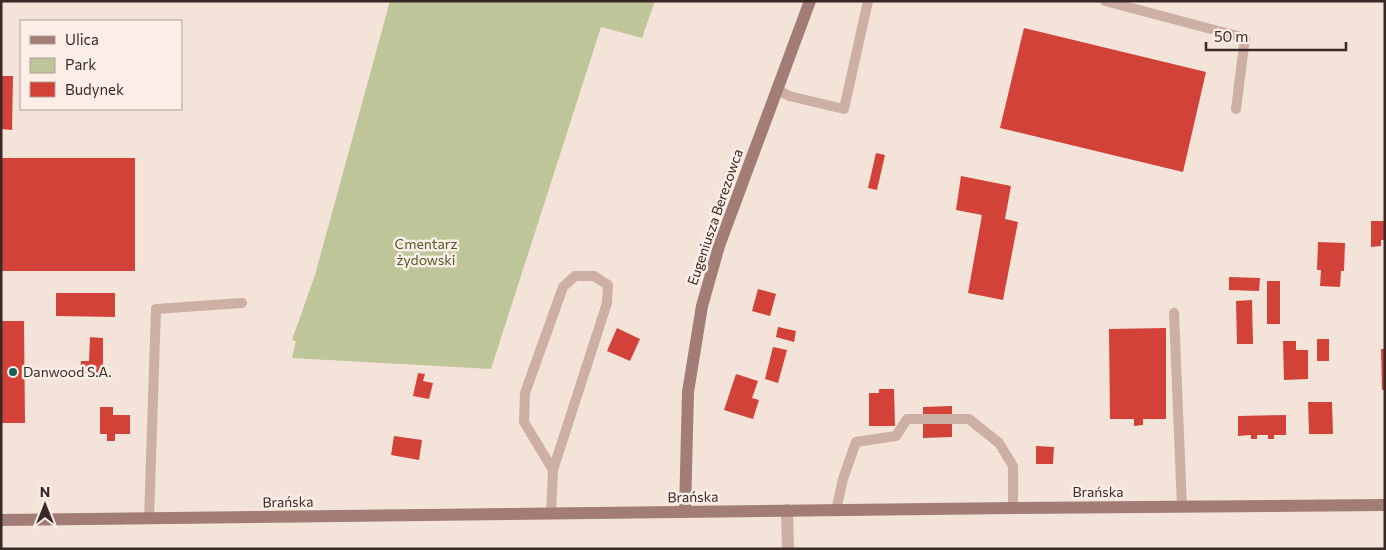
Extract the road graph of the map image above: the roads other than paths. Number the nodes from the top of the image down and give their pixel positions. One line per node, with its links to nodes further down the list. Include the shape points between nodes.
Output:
1 (810, 1): 4 (street, Eugeniusza Berezowca)
2 (868, 1): 4 (lane, via 844,109 789,96)
3 (1104, 1): 5 (lane, via 1245,38)
4 (777, 89): 14 (street, Eugeniusza Berezowca, via 719,246 702,306 688,392)
5 (1236, 109)
6 (242, 304): 16 (lane, via 156,309)
7 (1174, 313): 10 (lane)
8 (554, 470): 8 (lane, via 607,304 608,285 594,276 576,276 563,287 525,393 524,422); 15 (lane)
9 (1385, 505): 10 (street, Brańska)
10 (1182, 507): 11 (street, Brańska)
11 (1013, 508): 13 (street, Brańska); 13 (lane, via 1013,466 999,443 969,419 907,419 896,436 856,442)
12 (787, 510): 13 (street, Brańska); 14 (street, Brańska); 18 (street)
13 (836, 510)
14 (685, 512): 15 (street, Brańska)
15 (551, 513): 16 (street, Brańska)
16 (149, 519): 17 (street, Brańska)
17 (1, 520)
18 (788, 549)

